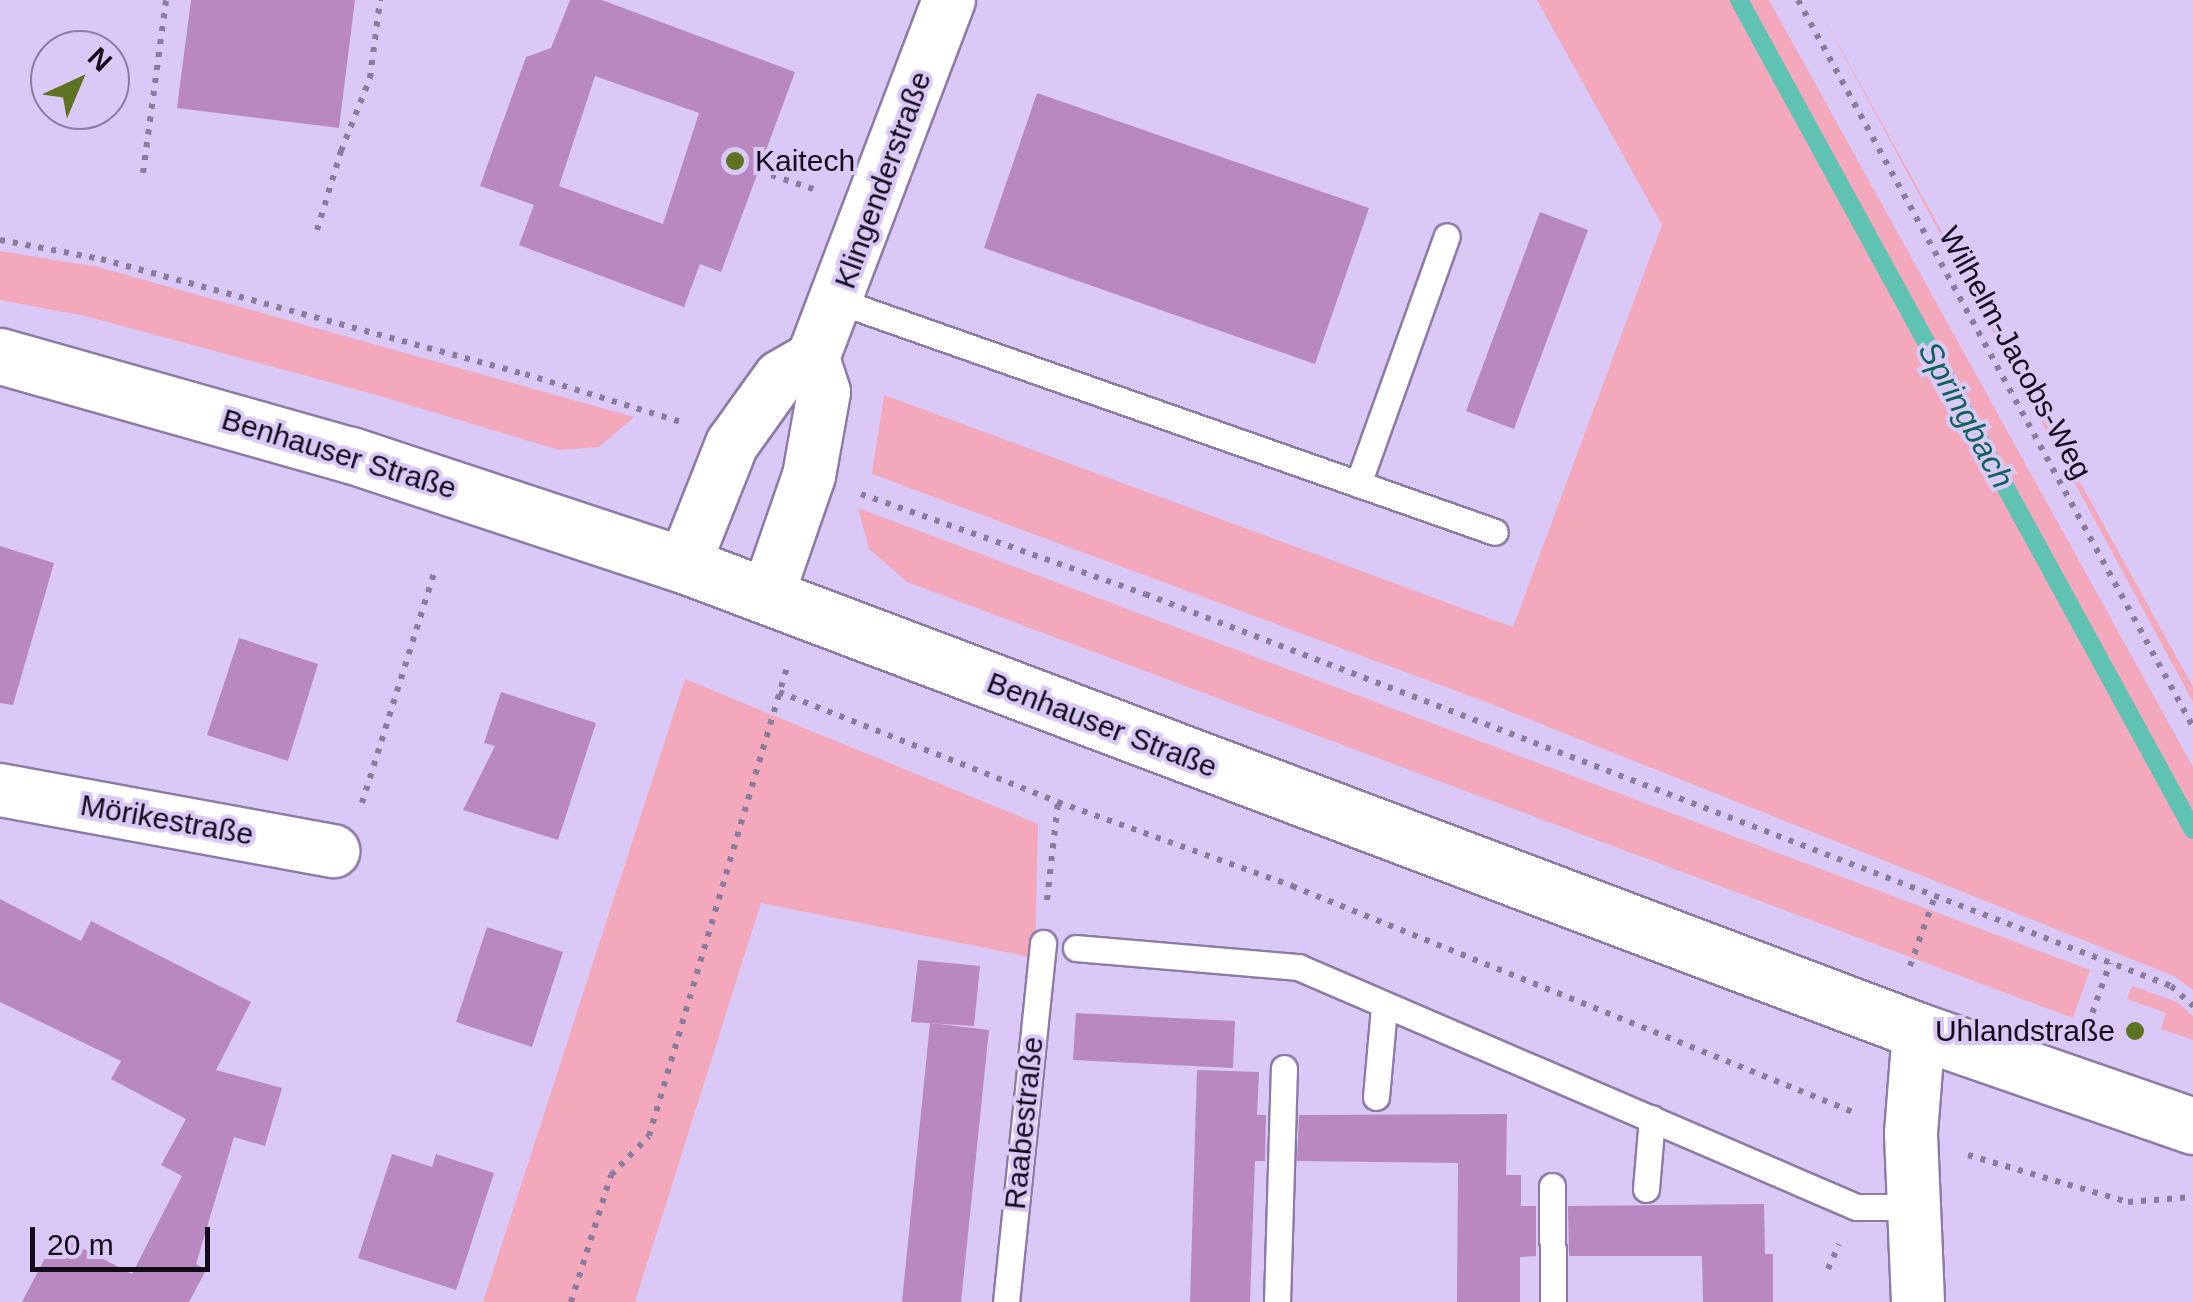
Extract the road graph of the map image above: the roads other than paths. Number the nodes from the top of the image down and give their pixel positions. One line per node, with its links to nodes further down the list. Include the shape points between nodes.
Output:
1 (949, 0): 3 (street, Klingenderstraße)
2 (1448, 236): 6 (lane)
3 (838, 302): 5 (street, Klingenderstraße); 6 (lane)
4 (0, 356): 8 (main road, Benhauser Straße, via 350,455)
5 (813, 358): 8 (street, via 780,377 732,444); 9 (street, via 824,392 810,476)
6 (1358, 484): 7 (lane)
7 (1495, 532)
8 (684, 565): 9 (main road, Benhauser Straße)
9 (767, 596): 15 (main road, Benhauser Straße)
10 (0, 790): 11 (street, Mörikestraße)
11 (333, 852)
12 (1043, 943): 23 (lane, Raabestraße)
13 (1076, 948): 14 (lane, via 1298,967)
14 (1384, 1008): 17 (lane); 18 (lane)
15 (1920, 1030): 19 (main road, Benhauser Straße); 22 (street)
16 (1284, 1068): 24 (lane)
17 (1376, 1097)
18 (1652, 1118): 21 (lane); 22 (lane, via 1856,1207)
19 (2193, 1126)
20 (1552, 1186): 25 (lane)
21 (1646, 1190)
22 (1912, 1207): 26 (street)
23 (1006, 1302)
24 (1278, 1302)
25 (1553, 1302)
26 (1918, 1302)

